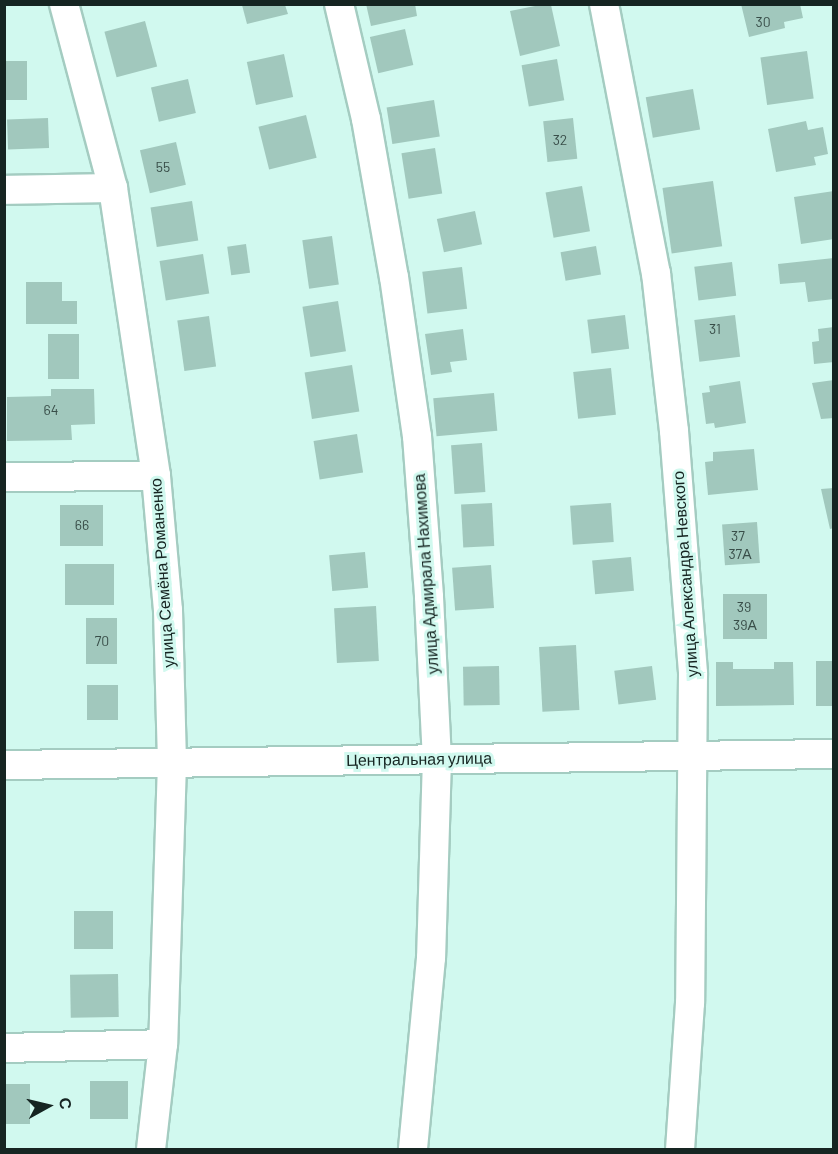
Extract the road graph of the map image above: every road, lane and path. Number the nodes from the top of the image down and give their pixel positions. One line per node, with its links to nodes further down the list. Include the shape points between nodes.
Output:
1 (64, 4): 4 (street, улица Семёна Романенко)
2 (339, 4): 10 (street, улица Адмирала Нахимова, via 372,153 417,436)
3 (604, 4): 9 (street, улица Александра Невского, via 657,284 681,512 693,674)
4 (113, 188): 5 (street); 6 (street, улица Семёна Романенко)
5 (4, 190)
6 (156, 476): 7 (street); 11 (street, улица Семёна Романенко, via 168,610)
7 (4, 477)
8 (834, 754): 9 (street, Центральная улица)
9 (694, 757): 10 (street, Центральная улица); 17 (street, улица Александра Невского, via 690,1003)
10 (437, 758): 11 (street, Центральная улица); 16 (street, улица Адмирала Нахимова, via 430,958)
11 (172, 763): 12 (street, Центральная улица); 13 (street, улица Семёна Романенко)
12 (4, 765)
13 (163, 1044): 14 (street); 15 (street, улица Семёна Романенко)
14 (4, 1048)
15 (151, 1149)
16 (413, 1149)
17 (680, 1149)

